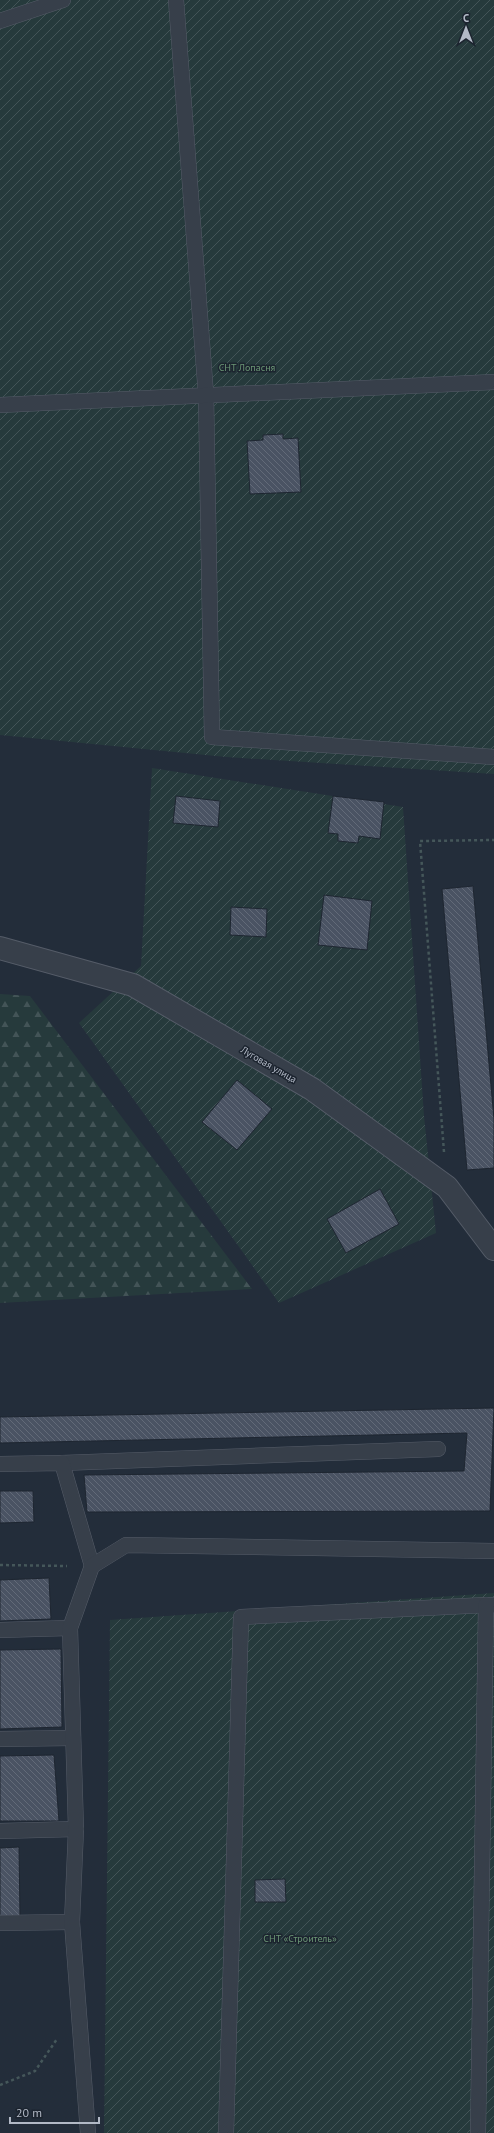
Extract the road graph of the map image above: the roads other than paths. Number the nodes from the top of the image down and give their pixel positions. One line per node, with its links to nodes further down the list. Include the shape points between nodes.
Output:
1 (63, 0): 3 (lane)
2 (176, 0): 5 (lane)
3 (0, 20)
4 (494, 382): 5 (lane)
5 (206, 395): 6 (lane); 7 (lane, via 212,737)
6 (0, 405)
7 (494, 757)
8 (0, 948): 9 (street, Луговая улица, via 133,985 312,1089 447,1187)
9 (494, 1249)
10 (438, 1449): 11 (lane)
11 (62, 1463): 12 (lane); 14 (lane)
12 (0, 1464)
13 (494, 1551): 14 (lane, via 126,1545)
14 (92, 1566): 16 (lane)
15 (490, 1605): 25 (lane, via 241,1618); 26 (lane)
16 (70, 1628): 17 (lane); 18 (lane)
17 (0, 1630)
18 (73, 1738): 19 (lane); 20 (lane)
19 (0, 1740)
20 (76, 1829): 21 (lane); 22 (lane)
21 (0, 1831)
22 (72, 1922): 23 (lane); 24 (lane)
23 (0, 1923)
24 (88, 2133)
25 (226, 2133)
26 (478, 2133)

